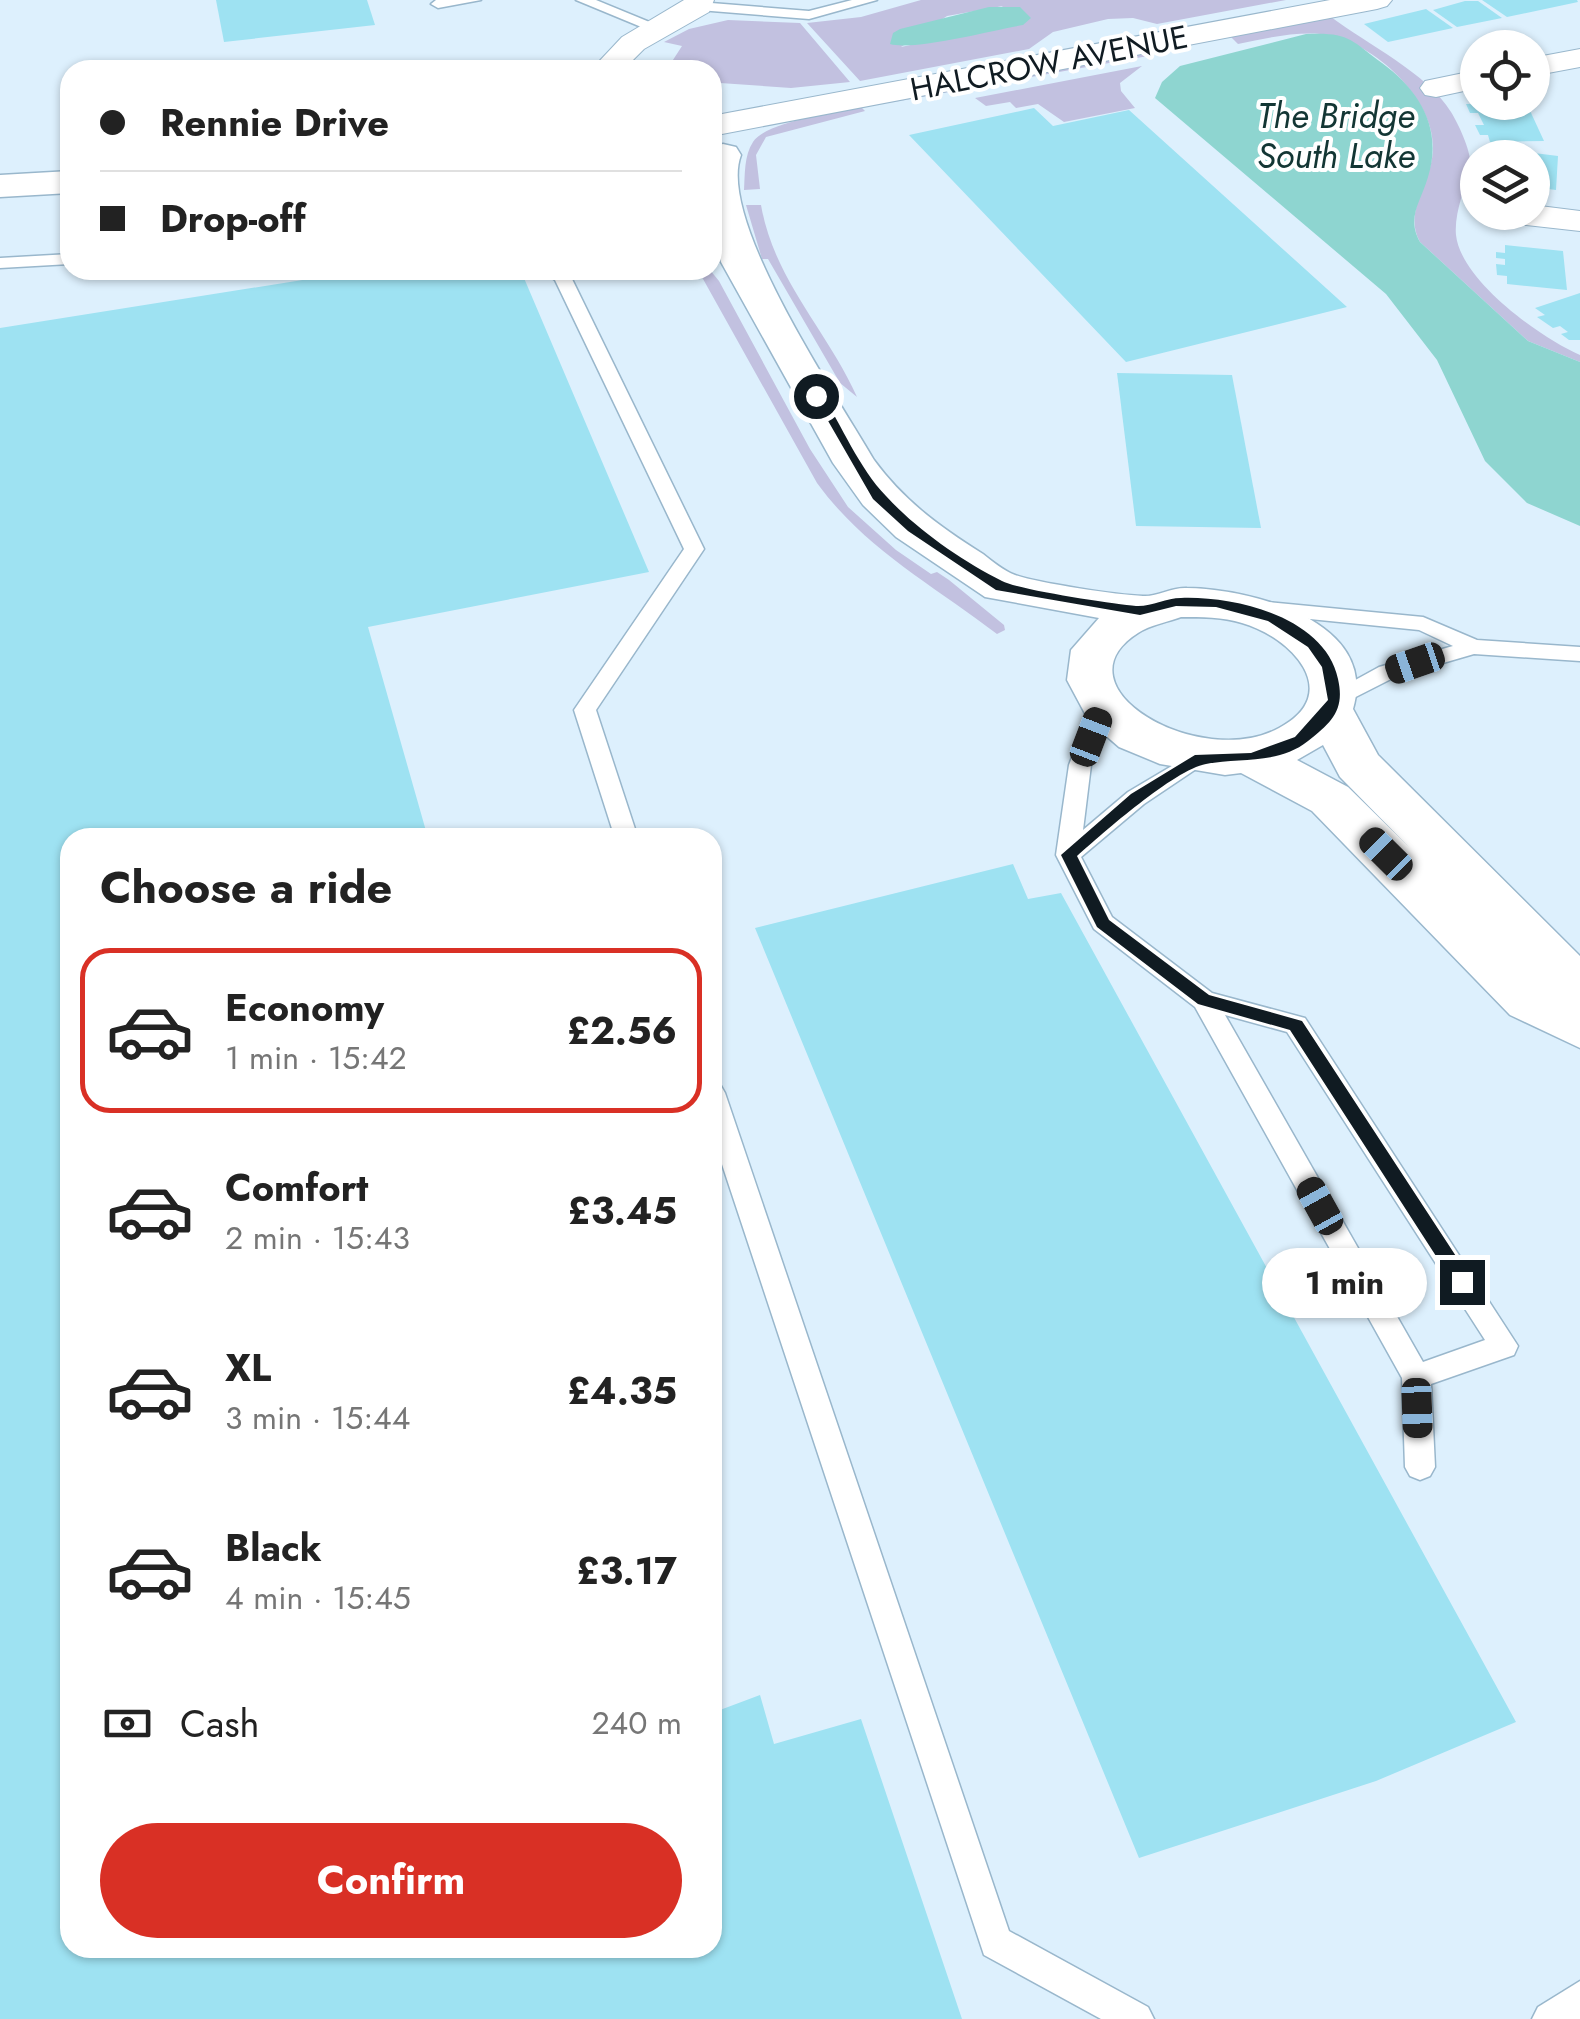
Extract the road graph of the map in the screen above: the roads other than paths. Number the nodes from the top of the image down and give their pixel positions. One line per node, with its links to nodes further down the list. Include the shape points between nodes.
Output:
1 (474, 0): 6 (lane)
2 (583, 0): 7 (lane)
3 (870, 0): 5 (lane, via 809,15)
4 (1377, 0): 13 (street, HALCROW AVENUE)
5 (699, 3): 7 (street)
6 (438, 4)
7 (656, 28): 9 (street)
8 (1580, 58): 10 (street)
9 (624, 60)
10 (1550, 64)
11 (1460, 83): 12 (street)
12 (1436, 88)
13 (722, 139)
14 (60, 183): 15 (street)
15 (0, 186)
16 (722, 194): 19 (street)
17 (1550, 218): 18 (street)
18 (1580, 221)
19 (726, 250): 23 (street, via 878,496 912,528)
20 (60, 260): 21 (lane)
21 (0, 263)
22 (563, 280): 32 (lane, via 694,549 584,710)
23 (1001, 587): 25 (street); 28 (street)
24 (1242, 607): 25 (street, via 1176,602); 26 (lane, via 1423,624); 29 (street, via 1288,625 1312,644 1328,667)
25 (1140, 610): 28 (street, via 1109,628 1093,650)
26 (1473, 648): 27 (lane); 29 (lane, via 1387,672)
27 (1580, 654)
28 (1096, 694): 31 (street, via 1127,731); 33 (lane)
29 (1333, 706): 30 (street, via 1300,741); 34 (street, via 1358,765 1528,934 1576,985)
30 (1252, 758): 31 (street); 36 (street, via 1330,799 1529,1000)
31 (1200, 759): 33 (lane, via 1136,798)
32 (624, 828)
33 (1068, 855): 35 (lane, via 1103,923)
34 (1580, 998)
35 (1204, 1000): 38 (lane); 38 (lane, via 1296,1026 1504,1346)
36 (1580, 1027)
37 (722, 1123): 41 (lane, via 996,1943)
38 (1416, 1378): 39 (lane)
39 (1420, 1468)
40 (1580, 1998): 42 (lane)
41 (1136, 2019)
42 (1550, 2019)

